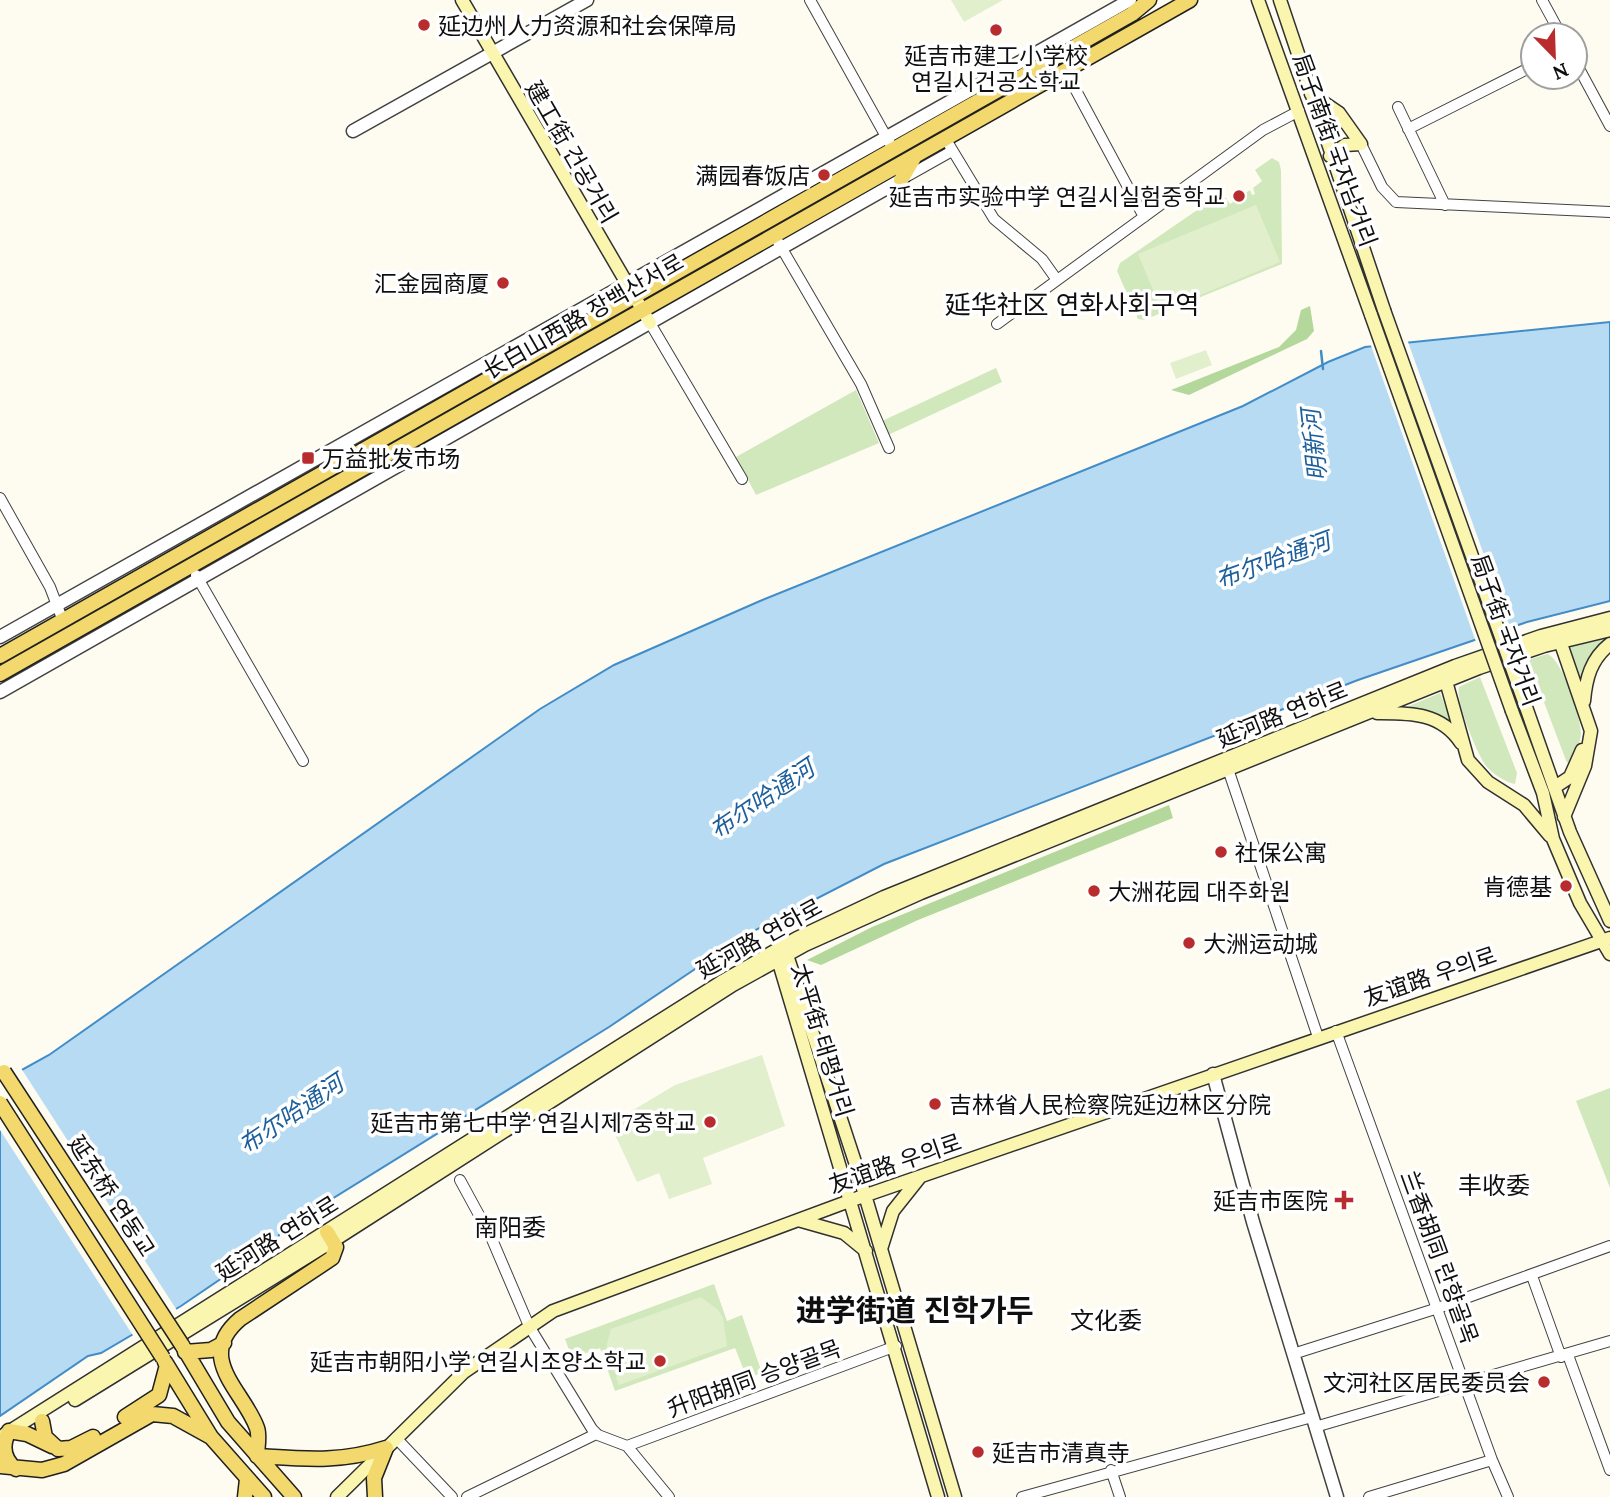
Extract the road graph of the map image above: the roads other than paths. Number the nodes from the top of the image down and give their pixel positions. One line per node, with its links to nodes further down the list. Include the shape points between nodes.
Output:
1 (462, 0): 11 (main road, 建工街 건공거리)
2 (587, 0): 11 (street)
3 (810, 0): 21 (street)
4 (1130, 0): 21 (street, 长白山西路 장백산서로)
5 (1149, 0): 21 (main road, 长白山西路 장백산서로, via 1132,14)
6 (1190, 0): 12 (main road, 长白山西路 장백산서로)
7 (1258, 0): 17 (main road, 局子南街 국자남거리)
8 (1280, 0): 15 (main road, 局子南街 국자남거리)
9 (1542, 0): 10 (street)
10 (1553, 21)
11 (491, 54): 20 (street); 33 (main road, 建工街 건공거리)
12 (1065, 70): 23 (main road, 长白山西路 장백산서로); 29 (street)
13 (1519, 73): 19 (street)
14 (1589, 87): 18 (street)
15 (1311, 94): 22 (main road, via 1339,113); 25 (main road, 局子南街 국자남거리)
16 (1398, 107): 19 (street)
17 (1299, 111): 29 (street, via 1263,130); 36 (main road, 局子南街 국자남거리)
18 (1610, 126)
19 (1408, 129): 27 (street)
20 (353, 131)
21 (890, 144): 33 (main road, 长白山西路 장백산서로)
22 (1361, 144): 25 (main road, via 1345,145); 27 (street, via 1396,202)
23 (949, 145): 24 (main road, 长白山西路 장백산서로); 26 (street); 32 (street, via 994,219 1042,259)
24 (916, 155): 26 (main road); 30 (main road, 长白山西路 장백산서로)
25 (1330, 156): 35 (main road, 局子南街 국자남거리)
26 (901, 180): 31 (street, 长白山西路 장백산서로)
27 (1445, 205): 28 (street)
28 (1610, 212)
29 (1144, 217): 32 (street)
30 (774, 234): 31 (street); 34 (main road, 长白山西路 장백산서로)
31 (782, 248): 37 (street, 长白山西路 장백산서로); 39 (street, via 861,384)
32 (1057, 280): 38 (street)
33 (629, 290): 34 (main road, 建工街 건공거리); 44 (street, 长白山西路 장백산서로); 46 (main road, 长白山西路 장백산서로)
34 (641, 309): 37 (main road, 建工街 건공거리); 42 (main road, 长白山西路 장백산서로)
35 (1384, 310): 60 (main road, 局子街 국자거리, bridge, via 1526,707)
36 (1371, 315): 60 (main road, 局子街 국자거리, bridge, via 1513,711)
37 (650, 323): 40 (street); 43 (street, 长白山西路 장백산서로)
38 (997, 324)
39 (889, 448)
40 (742, 479)
41 (0, 498): 44 (street)
42 (191, 565): 43 (street); 52 (main road, 长白山西路 장백산서로)
43 (199, 579): 54 (street, 长白山西路 장백산서로); 58 (street)
44 (57, 604): 46 (street); 48 (street, 长白山西路 장백산서로)
45 (1610, 618): 49 (main road, 延河路 연하로)
46 (63, 621): 51 (main road, 长白山西路 장백산서로)
47 (1610, 630): 49 (main road, 延河路 연하로)
48 (0, 637)
49 (1556, 637): 53 (main road, 延河路 연하로); 55 (main road); 60 (main road, via 1584,733 1571,776)
50 (1610, 644): 55 (main road, via 1590,669)
51 (0, 656)
52 (0, 674)
53 (1446, 675): 56 (main road, 延河路 연하로); 57 (main road); 60 (main road, via 1475,754 1488,772 1527,798 1536,799); 66 (main road, 延河路 연하로, via 896,892)
54 (0, 692)
55 (1584, 705): 61 (main road, via 1591,723 1590,750)
56 (1370, 713): 57 (main road, via 1410,712 1431,718 1452,732); 59 (main road, 延河路 연하로)
57 (1464, 749): 62 (main road, via 1483,777 1524,805)
58 (303, 761)
59 (1228, 769): 66 (main road, 延河路 연하로); 68 (street)
60 (1549, 790): 61 (main road, 局子街 국자거리); 62 (main road, 局子街 국자거리)
61 (1564, 817): 63 (main road, 局子街 국자거리)
62 (1553, 839): 64 (main road, 局子街 국자거리, via 1580,903)
63 (1610, 921)
64 (1608, 935): 65 (main road, 局子街 국자거리); 67 (main road, 友谊路 우의로)
65 (1610, 954)
66 (780, 955): 74 (main road, 太平街 태평거리); 75 (main road, 太平街 태평거리); 77 (main road, 延河路 연하로)
67 (1336, 1031): 68 (main road, 友谊路 우의로); 82 (street, 兰香胡同 란향골목)
68 (1318, 1037): 70 (main road, 友谊路 우의로)
69 (2, 1068): 87 (main road, 延东桥 연동교, bridge)
70 (1213, 1074): 72 (main road, 友谊路 우의로); 88 (street)
71 (0, 1103): 90 (main road, 延东桥 연동교, bridge)
72 (920, 1177): 74 (main road, 友谊路 우의로); 79 (main road, via 893,1211)
73 (460, 1180): 83 (street, via 491,1237)
74 (865, 1195): 75 (main road, 友谊路 우의로); 79 (main road, 太平街 태평거리)
75 (852, 1200): 76 (main road, 友谊路 우의로); 80 (main road, 太平街 태평거리)
76 (797, 1220): 80 (main road, via 844,1233); 83 (main road, 友谊路 우의로, via 588,1297)
77 (330, 1236): 85 (main road, via 336,1250 327,1263 232,1326); 92 (main road, 延河路 연하로); 96 (main road, 延河路 연하로)
78 (1610, 1247): 81 (street)
79 (881, 1249): 116 (main road, 太平街 태평거리)
80 (867, 1252): 86 (main road, 太平街 태평거리)
81 (1532, 1276): 82 (street); 89 (street)
82 (1438, 1308): 88 (street); 91 (street, 兰香胡同 란향골목)
83 (528, 1326): 94 (street); 97 (main road, 友谊路 우의로, via 464,1371)
84 (1610, 1342): 89 (street)
85 (224, 1343): 87 (main road, via 211,1350); 100 (main road, via 224,1371 258,1430)
86 (896, 1346): 99 (street, 升阳胡同 승양골목); 115 (main road, 太平街 태평거리)
87 (184, 1348): 100 (main road, 延东桥 연동교, via 219,1409)
88 (1293, 1354): 93 (street)
89 (1564, 1356): 91 (street); 105 (street)
90 (165, 1361): 95 (main road, 延东桥 연동교); 98 (main road, via 162,1390 153,1399 78,1445 64,1450)
91 (1465, 1386): 93 (street); 101 (street, 兰香胡同 란향골목)
92 (42, 1421): 96 (main road, 延河路 연하로); 98 (main road, via 45,1437)
93 (1313, 1422): 104 (street); 119 (street)
94 (596, 1433): 99 (street); 113 (street)
95 (211, 1437): 103 (main road, via 173,1416 152,1414 64,1464); 106 (main road)
96 (7, 1439): 98 (main road); 103 (main road, via 6,1459)
97 (391, 1443): 100 (main road, via 356,1457 321,1461); 110 (main road, 友谊路 우의로); 111 (main road, via 374,1478); 112 (street)
98 (53, 1446)
99 (626, 1446): 114 (street)
100 (257, 1456): 109 (main road, 延东桥 연동교)
101 (1492, 1460): 120 (street); 121 (street, 兰香胡同 란향골목)
102 (0, 1466): 103 (main road)
103 (16, 1469)
104 (1111, 1470): 117 (street); 118 (street)
105 (1610, 1470)
106 (247, 1479): 107 (main road); 108 (main road)
107 (245, 1497)
108 (264, 1497)
109 (294, 1497)
110 (337, 1497)
111 (375, 1497)
112 (452, 1497)
113 (467, 1497)
114 (669, 1497)
115 (939, 1497)
116 (955, 1497)
117 (1021, 1497)
118 (1120, 1497)
119 (1337, 1497)
120 (1369, 1497)
121 (1508, 1497)

